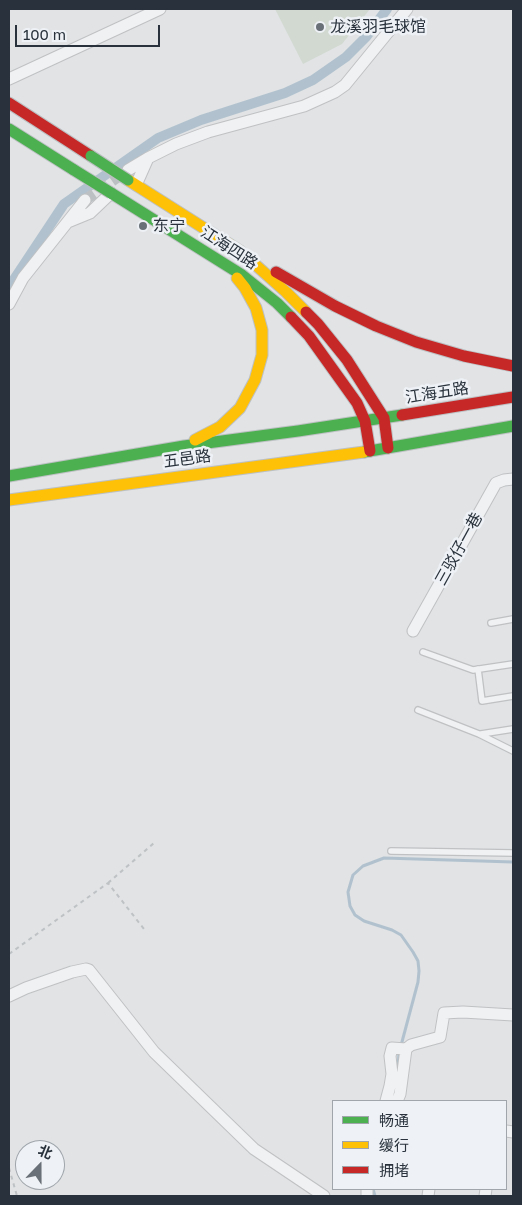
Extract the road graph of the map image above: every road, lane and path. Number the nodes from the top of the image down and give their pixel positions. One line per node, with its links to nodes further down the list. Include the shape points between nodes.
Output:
1 (160, 9): 3 (street)
2 (407, 9): 6 (street, via 345,85 335,92 304,106 176,144)
3 (9, 79)
4 (9, 103): 7 (main road, 江海四路, bridge)
5 (9, 129): 8 (main road, 江海四路, bridge)
6 (148, 158): 7 (street); 7 (street)
7 (131, 178): 11 (main road, 江海四路)
8 (111, 193): 10 (street, via 90,213); 12 (main road, 江海四路)
9 (85, 200): 10 (street)
10 (66, 223): 13 (street, via 23,278)
11 (240, 251): 14 (main road, 江海四路, via 318,324); 15 (main road, via 376,326 416,342)
12 (225, 263): 16 (main road, 江海四路, via 277,302); 22 (main road, via 256,308 262,330 262,355 255,380 240,408 220,427)
13 (9, 304)
14 (347, 360): 16 (main road); 18 (main road, 江海四路)
15 (513, 366)
16 (333, 368): 19 (main road, 江海四路)
17 (513, 397): 20 (main road, 江海五路)
18 (384, 418): 19 (main road, 江海五路); 20 (main road, 江海五路); 24 (main road)
19 (365, 421): 23 (main road, 五邑路); 25 (main road, 江海四路)
20 (455, 421): 21 (main road, 江海五路); 24 (main road, 江海五路)
21 (513, 426)
22 (184, 446): 23 (main road, 五邑路); 26 (main road, 五邑路)
23 (300, 446): 25 (main road, 五邑路); 28 (main road, 五邑路)
24 (388, 448): 25 (main road, 江海五路)
25 (370, 451)
26 (9, 476)
27 (513, 479): 31 (street, 三驳仔一巷, via 496,483)
28 (9, 500)
29 (513, 620): 30 (lane)
30 (491, 622)
31 (414, 631)
32 (423, 652): 34 (lane)
33 (513, 664): 34 (lane)
34 (478, 669): 35 (lane, via 482,701)
35 (513, 696)
36 (418, 710): 38 (lane)
37 (513, 729): 38 (lane)
38 (479, 734): 39 (lane)
39 (513, 751)
40 (154, 843): 43 (path)
41 (391, 852): 42 (lane)
42 (513, 854)
43 (108, 883): 44 (path); 45 (path)
44 (144, 929)
45 (9, 954)
46 (9, 996): 53 (street, via 72,972 89,970 154,1052 254,1149)
47 (513, 1015): 48 (street, via 444,1013 440,1037)
48 (402, 1049): 49 (street, via 392,1048 392,1074); 50 (street)
49 (386, 1100)
50 (397, 1100)
51 (9, 1168): 52 (path)
52 (18, 1196)
53 (324, 1196)

